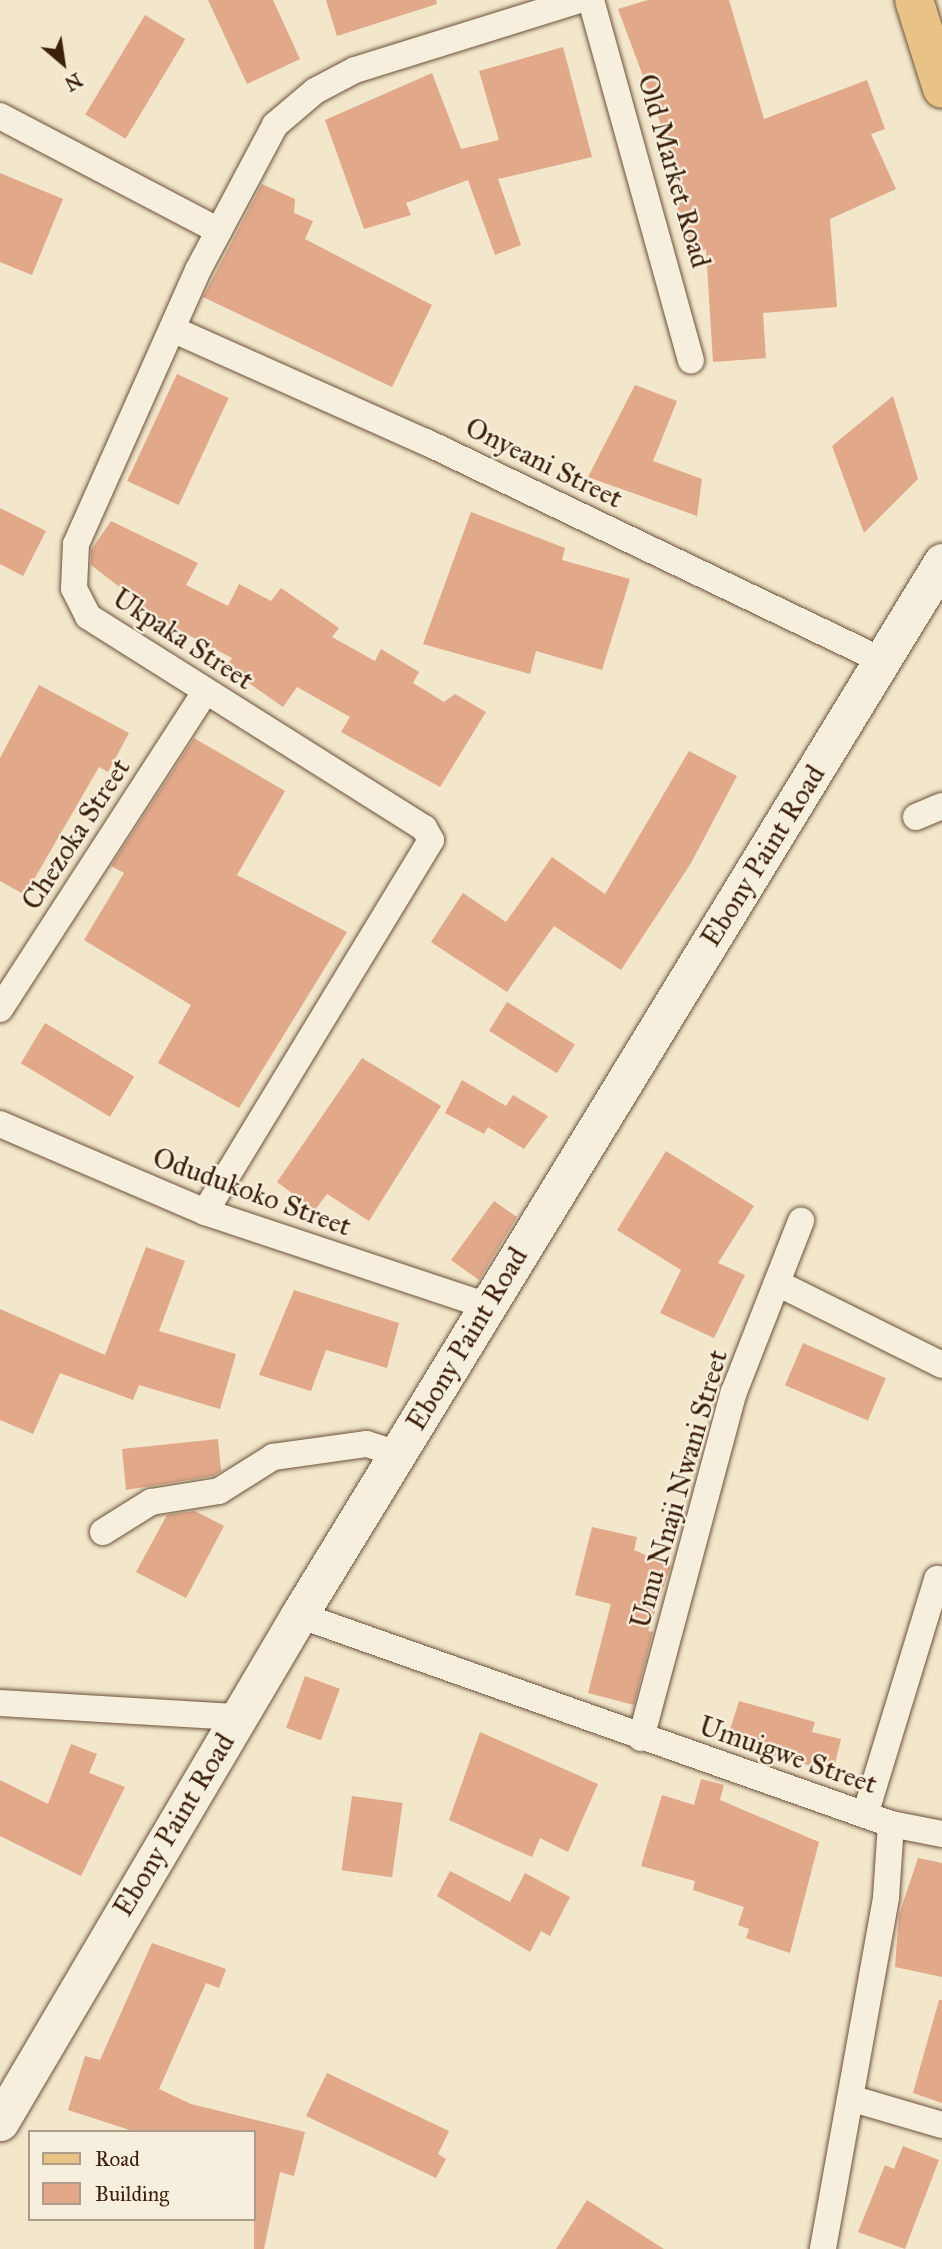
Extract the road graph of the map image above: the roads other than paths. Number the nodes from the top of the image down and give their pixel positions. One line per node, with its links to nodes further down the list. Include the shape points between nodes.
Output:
1 (579, 0): 6 (street, Ukpaka Street, via 377,61 315,91 275,125)
2 (591, 0): 8 (street, Old Market Road)
3 (914, 0): 4 (main road)
4 (942, 89)
5 (0, 116): 6 (street)
6 (219, 231): 7 (street, Ukpaka Street)
7 (174, 330): 10 (street, Onyeani Street, via 415,436); 11 (street, Ukpaka Street, via 76,544 72,572 89,616)
8 (691, 360)
9 (942, 562): 10 (street, Ebony Paint Road)
10 (883, 661): 19 (street, Ebony Paint Road)
11 (205, 692): 14 (street, Chezoka Street); 16 (street, Ukpaka Street, via 424,828 431,840)
12 (942, 806): 13 (street)
13 (916, 817)
14 (0, 1009)
15 (0, 1124): 16 (street, Odudukoko Street)
16 (205, 1212): 19 (street, Odudukoko Street)
17 (802, 1221): 18 (street, Umu Nnaji Nwani Street)
18 (777, 1283): 20 (street); 27 (street, Umu Nnaji Nwani Street, via 734,1392)
19 (487, 1306): 21 (street, Ebony Paint Road)
20 (942, 1365)
21 (397, 1454): 22 (street, via 367,1444 273,1457 219,1491 151,1502); 24 (street, Ebony Paint Road)
22 (103, 1532)
23 (937, 1579): 28 (street)
24 (299, 1615): 26 (street, Ebony Paint Road); 27 (street, Umuigwe Street)
25 (0, 1703): 26 (street)
26 (238, 1717): 32 (street, Ebony Paint Road)
27 (641, 1738): 28 (street, Umuigwe Street)
28 (865, 1815): 29 (street, Umuigwe Street)
29 (891, 1824): 30 (street); 31 (street, Umuigwe Street, via 886,1898)
30 (942, 1834)
31 (853, 2099): 33 (street); 34 (street, Umuigwe Street)
32 (4, 2104)
33 (942, 2125)
34 (823, 2249)

